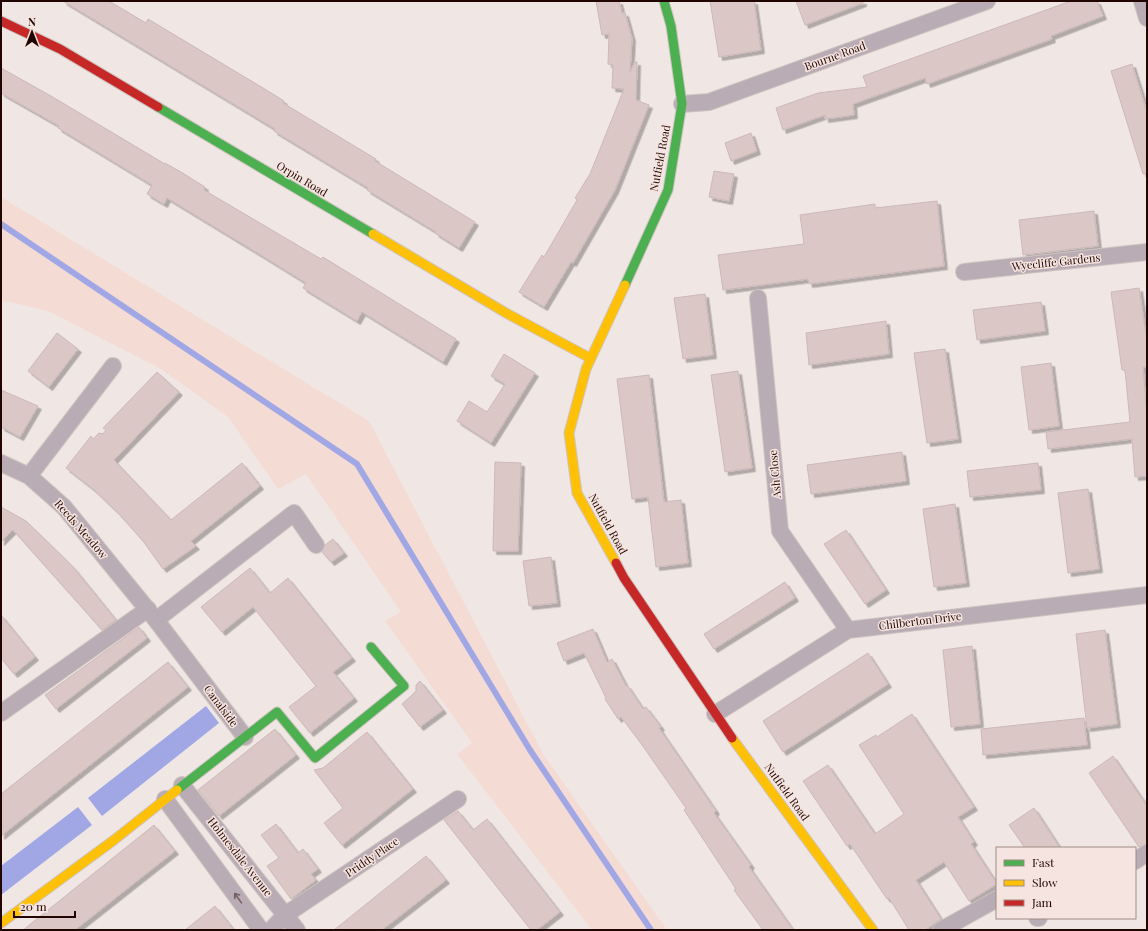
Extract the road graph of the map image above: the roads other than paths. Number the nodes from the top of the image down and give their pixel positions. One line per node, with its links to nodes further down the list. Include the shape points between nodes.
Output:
1 (664, 1): 6 (street, Nutfield Road, via 672,26)
2 (987, 1): 6 (street, Bourne Road, via 709,102)
3 (1142, 1): 4 (street)
4 (1147, 18)
5 (1, 21): 10 (street, Orpin Road, via 60,49 506,314)
6 (682, 104): 10 (street, Nutfield Road, via 668,190)
7 (1147, 252): 8 (street, Wyecliffe Gardens)
8 (964, 272)
9 (758, 298): 17 (street, Ash Close, via 780,531)
10 (590, 358): 20 (street, Nutfield Road, via 570,433 576,493 624,578)
11 (113, 366): 13 (street)
12 (1, 463): 13 (street, Reeds Meadow)
13 (29, 476): 16 (street, Reeds Meadow, via 64,508)
14 (316, 545): 16 (street, via 294,513)
15 (1147, 595): 17 (street, Chilberton Drive)
16 (152, 614): 19 (street); 21 (street, Canalside)
17 (848, 630): 20 (street, Chilberton Drive)
18 (371, 647): 21 (street, via 404,686 316,758 277,712)
19 (3, 708)
20 (715, 714): 33 (street, Nutfield Road)
21 (244, 737): 22 (street, Canalside)
22 (182, 785): 23 (street, Canalside); 28 (street, Holmesdale Avenue)
23 (165, 799): 29 (street, Canalside); 30 (street, one-way to 23)
24 (458, 799): 28 (street, Priddy Place)
25 (1147, 853): 26 (street)
26 (1136, 860)
27 (996, 900): 34 (street)
28 (286, 915): 31 (street, Priddy Place); 32 (street, Holmesdale Avenue)
29 (1, 923)
30 (261, 930)
31 (271, 930)
32 (297, 930)
33 (873, 930)
34 (941, 930)

